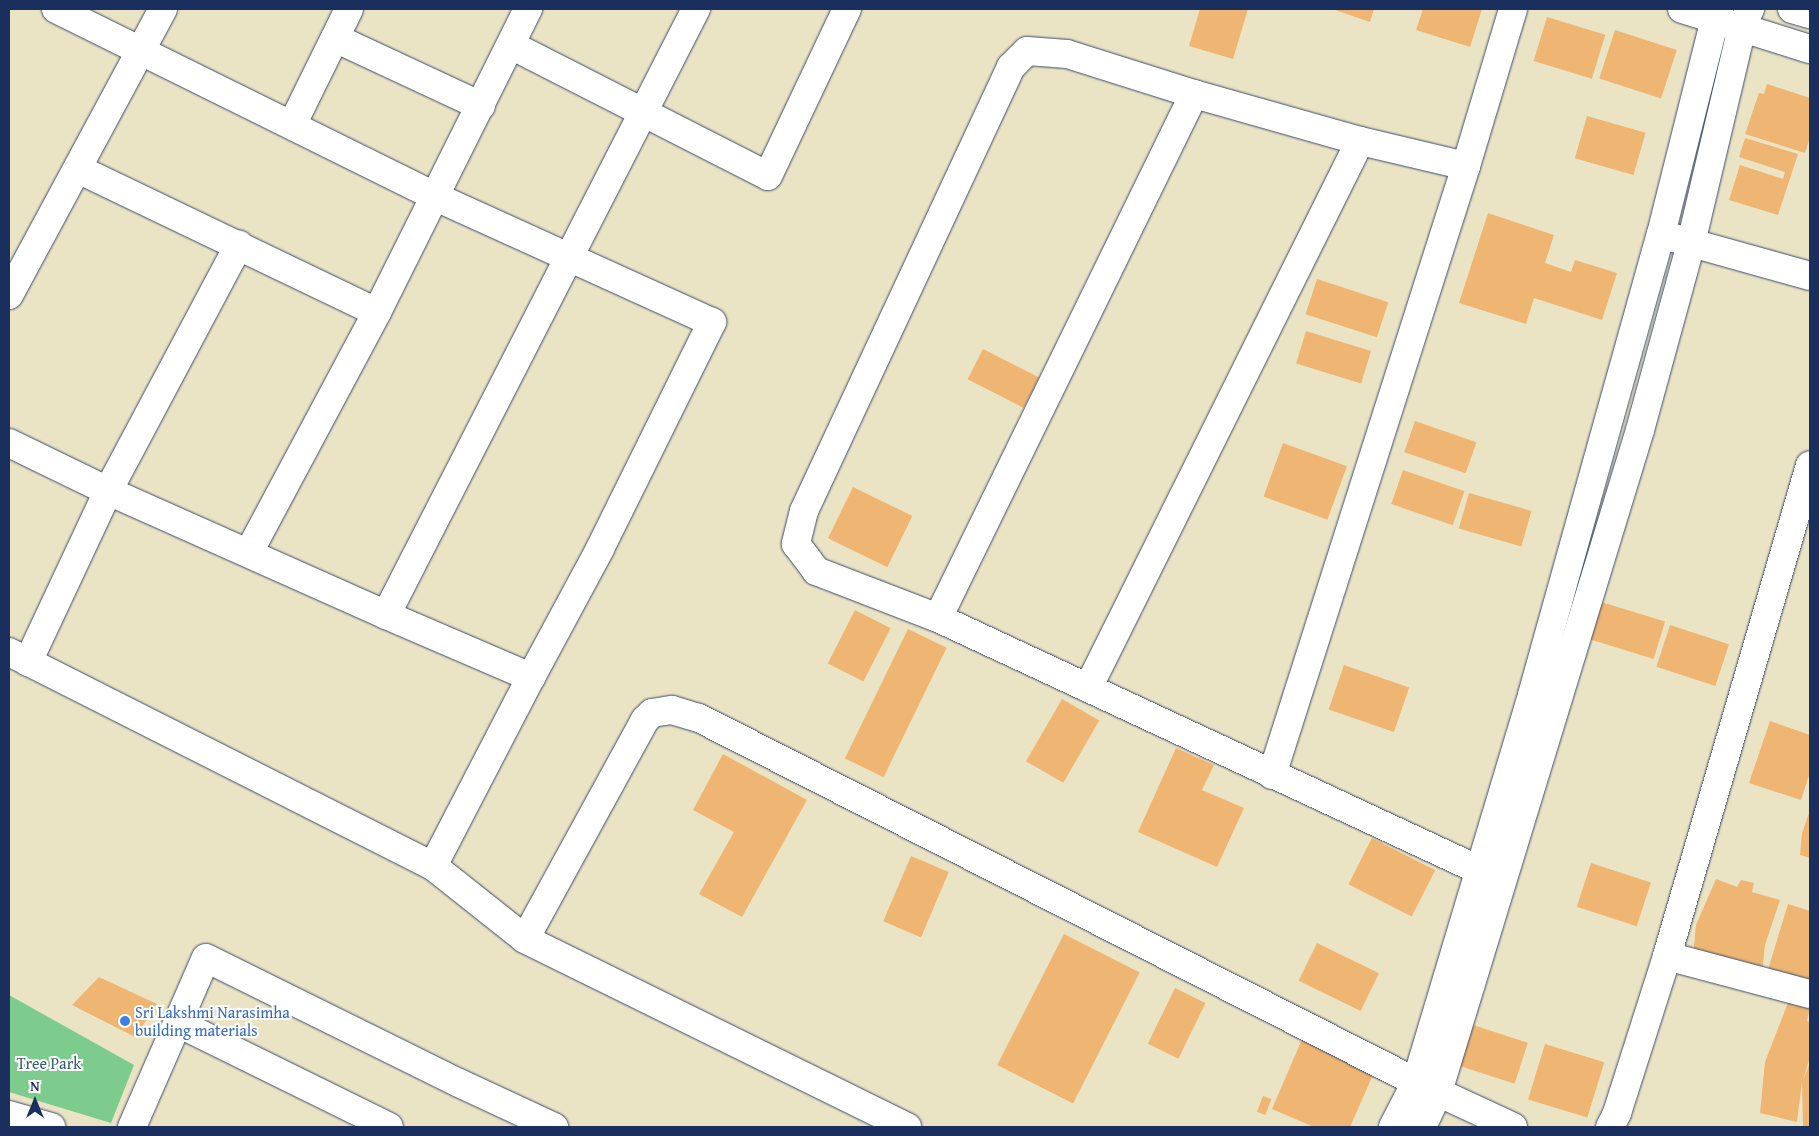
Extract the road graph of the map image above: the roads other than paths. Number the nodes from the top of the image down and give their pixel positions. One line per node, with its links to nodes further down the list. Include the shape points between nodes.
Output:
1 (56, 9): 16 (street)
2 (163, 9): 16 (street)
3 (349, 9): 13 (street)
4 (528, 9): 14 (street)
5 (696, 9): 19 (street)
6 (847, 9): 19 (street, via 768,176)
7 (1512, 9): 22 (street)
8 (1682, 9): 10 (street)
9 (1792, 9): 11 (street)
10 (1717, 14): 12 (street); 25 (street)
11 (1810, 14)
12 (1746, 18): 15 (street); 26 (street)
13 (335, 38): 18 (street); 20 (street)
14 (511, 45): 18 (street); 19 (street)
15 (1810, 49)
16 (142, 50): 20 (street); 23 (street)
17 (1194, 94): 21 (street); 37 (street); 37 (street, via 1067,54 1027,51 1011,67 804,511 796,544 816,571)
18 (481, 106): 24 (street)
19 (644, 114): 28 (street)
20 (292, 126): 24 (street)
21 (1360, 141): 22 (street); 40 (street)
22 (1466, 166): 41 (street)
23 (78, 169): 27 (street); 30 (street)
24 (436, 197): 28 (street); 31 (street)
25 (1661, 234): 26 (street); 43 (street, via 1532,695)
26 (1691, 243): 29 (street); 48 (street, via 1640,430)
27 (239, 245): 31 (street); 34 (street)
28 (570, 258): 36 (street); 39 (street, via 712,322 600,549)
29 (1810, 276)
30 (9, 295)
31 (377, 312): 35 (street)
32 (9, 443): 34 (street)
33 (1810, 466): 45 (street)
34 (108, 491): 35 (street); 38 (street)
35 (249, 552): 36 (street)
36 (386, 615): 39 (street)
37 (938, 618): 40 (street)
38 (18, 657): 42 (street)
39 (531, 677): 42 (street)
40 (1088, 688): 41 (street)
41 (1272, 775): 43 (street)
42 (433, 866): 44 (street)
43 (1479, 870): 48 (street)
44 (526, 939): 48 (street, via 645,720 652,713 672,710 699,718); 55 (street)
45 (1667, 956): 46 (street); 59 (street)
46 (1810, 994)
47 (178, 1023): 50 (street); 52 (street); 54 (street, via 206,958)
48 (1427, 1087): 56 (street); 57 (street); 58 (street)
49 (9, 1115): 51 (street)
50 (340, 1116): 53 (street)
51 (51, 1127)
52 (132, 1127)
53 (389, 1127)
54 (554, 1127)
55 (907, 1127)
56 (1393, 1127)
57 (1422, 1127)
58 (1513, 1127)
59 (1610, 1127)

